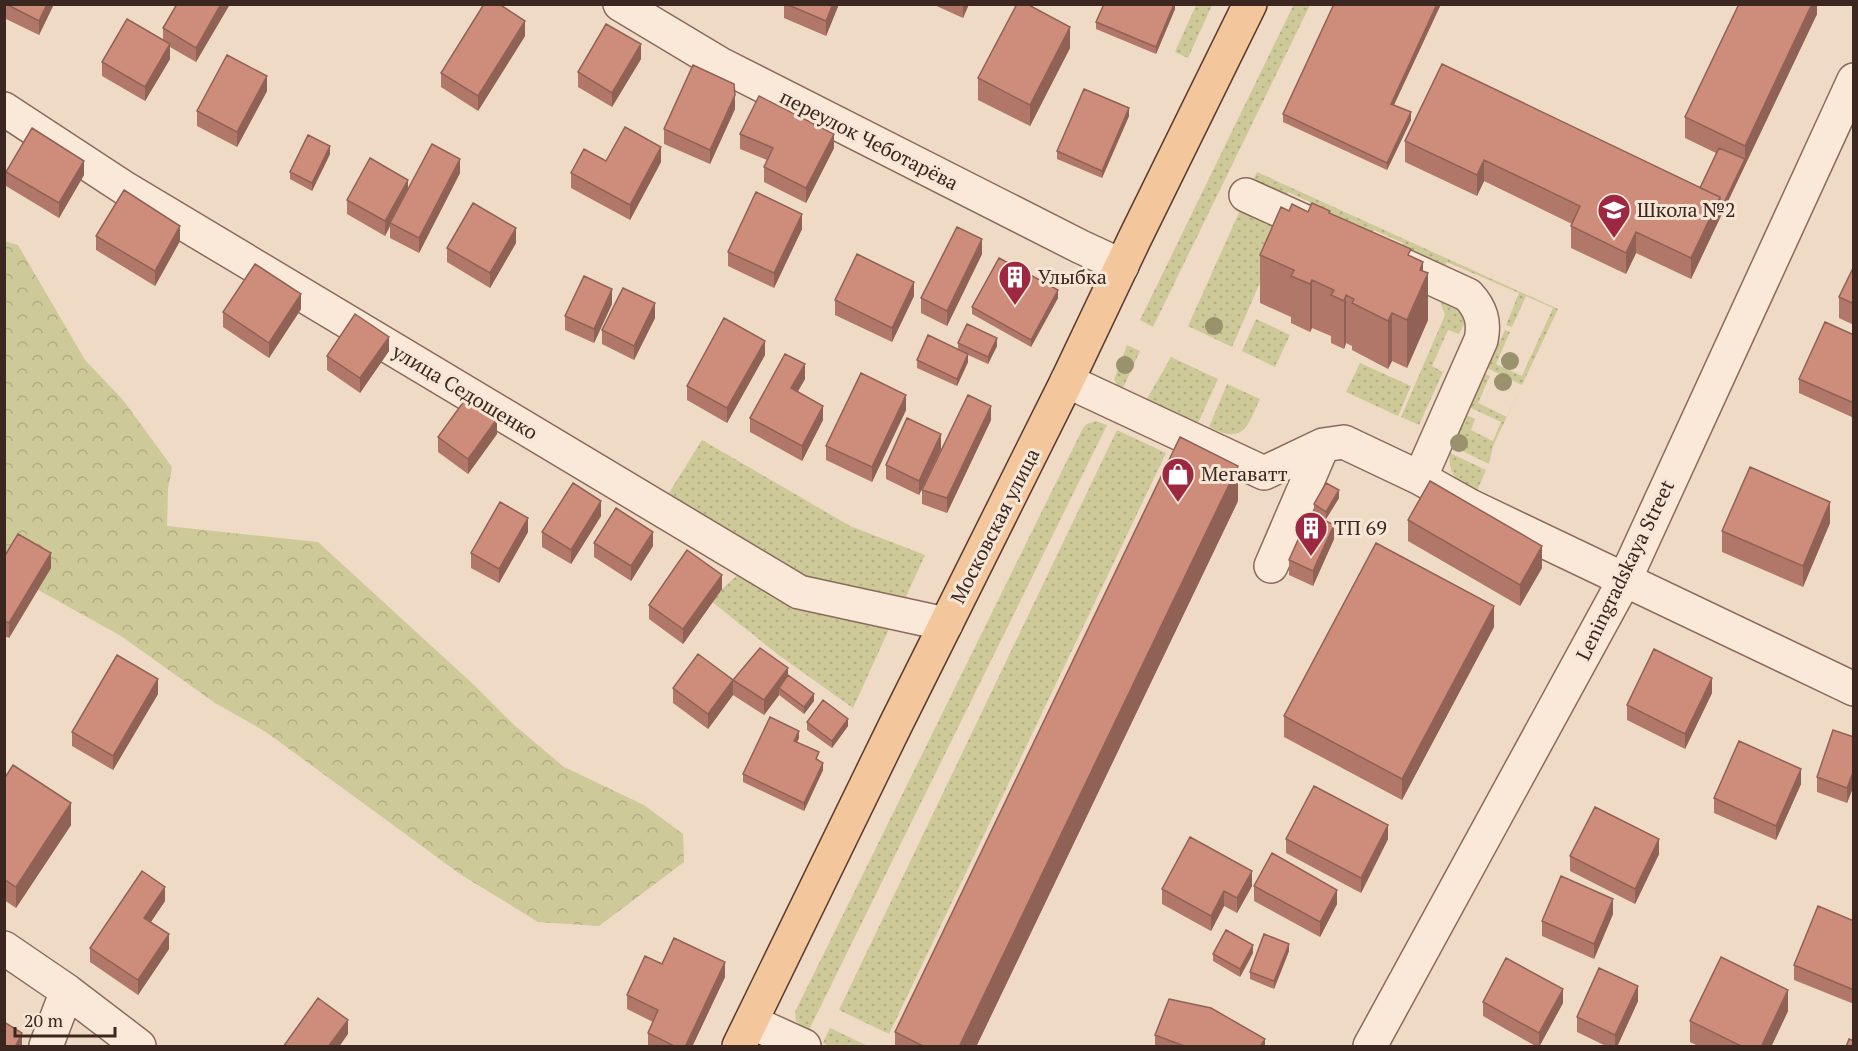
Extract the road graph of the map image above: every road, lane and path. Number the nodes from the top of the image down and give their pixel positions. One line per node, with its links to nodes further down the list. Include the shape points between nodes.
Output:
1 (620, 4): 6 (street, переулок Чеботарёва, via 720,64)
2 (1250, 4): 6 (main road, Московская улица)
3 (1854, 80): 11 (street, Leningradskaya Street)
4 (4, 109): 12 (street, улица Седошенко, via 126,189 799,592)
5 (1246, 195): 9 (street, via 1457,289 1477,304 1484,328 1482,340)
6 (1122, 266): 7 (main road, Московская улица)
7 (1067, 381): 8 (street, via 1264,473); 12 (main road, Московская улица)
8 (1323, 445): 9 (street, via 1344,442); 10 (street)
9 (1420, 478): 11 (street, via 1470,506)
10 (1271, 566)
11 (1625, 579): 13 (street); 20 (street, Leningradskaya Street)
12 (946, 624): 16 (main road, Московская улица)
13 (1854, 689)
14 (4, 948): 15 (street)
15 (67, 992): 17 (street); 18 (street)
16 (745, 1034): 19 (street)
17 (46, 1047)
18 (139, 1047)
19 (804, 1047)
20 (1370, 1047)

